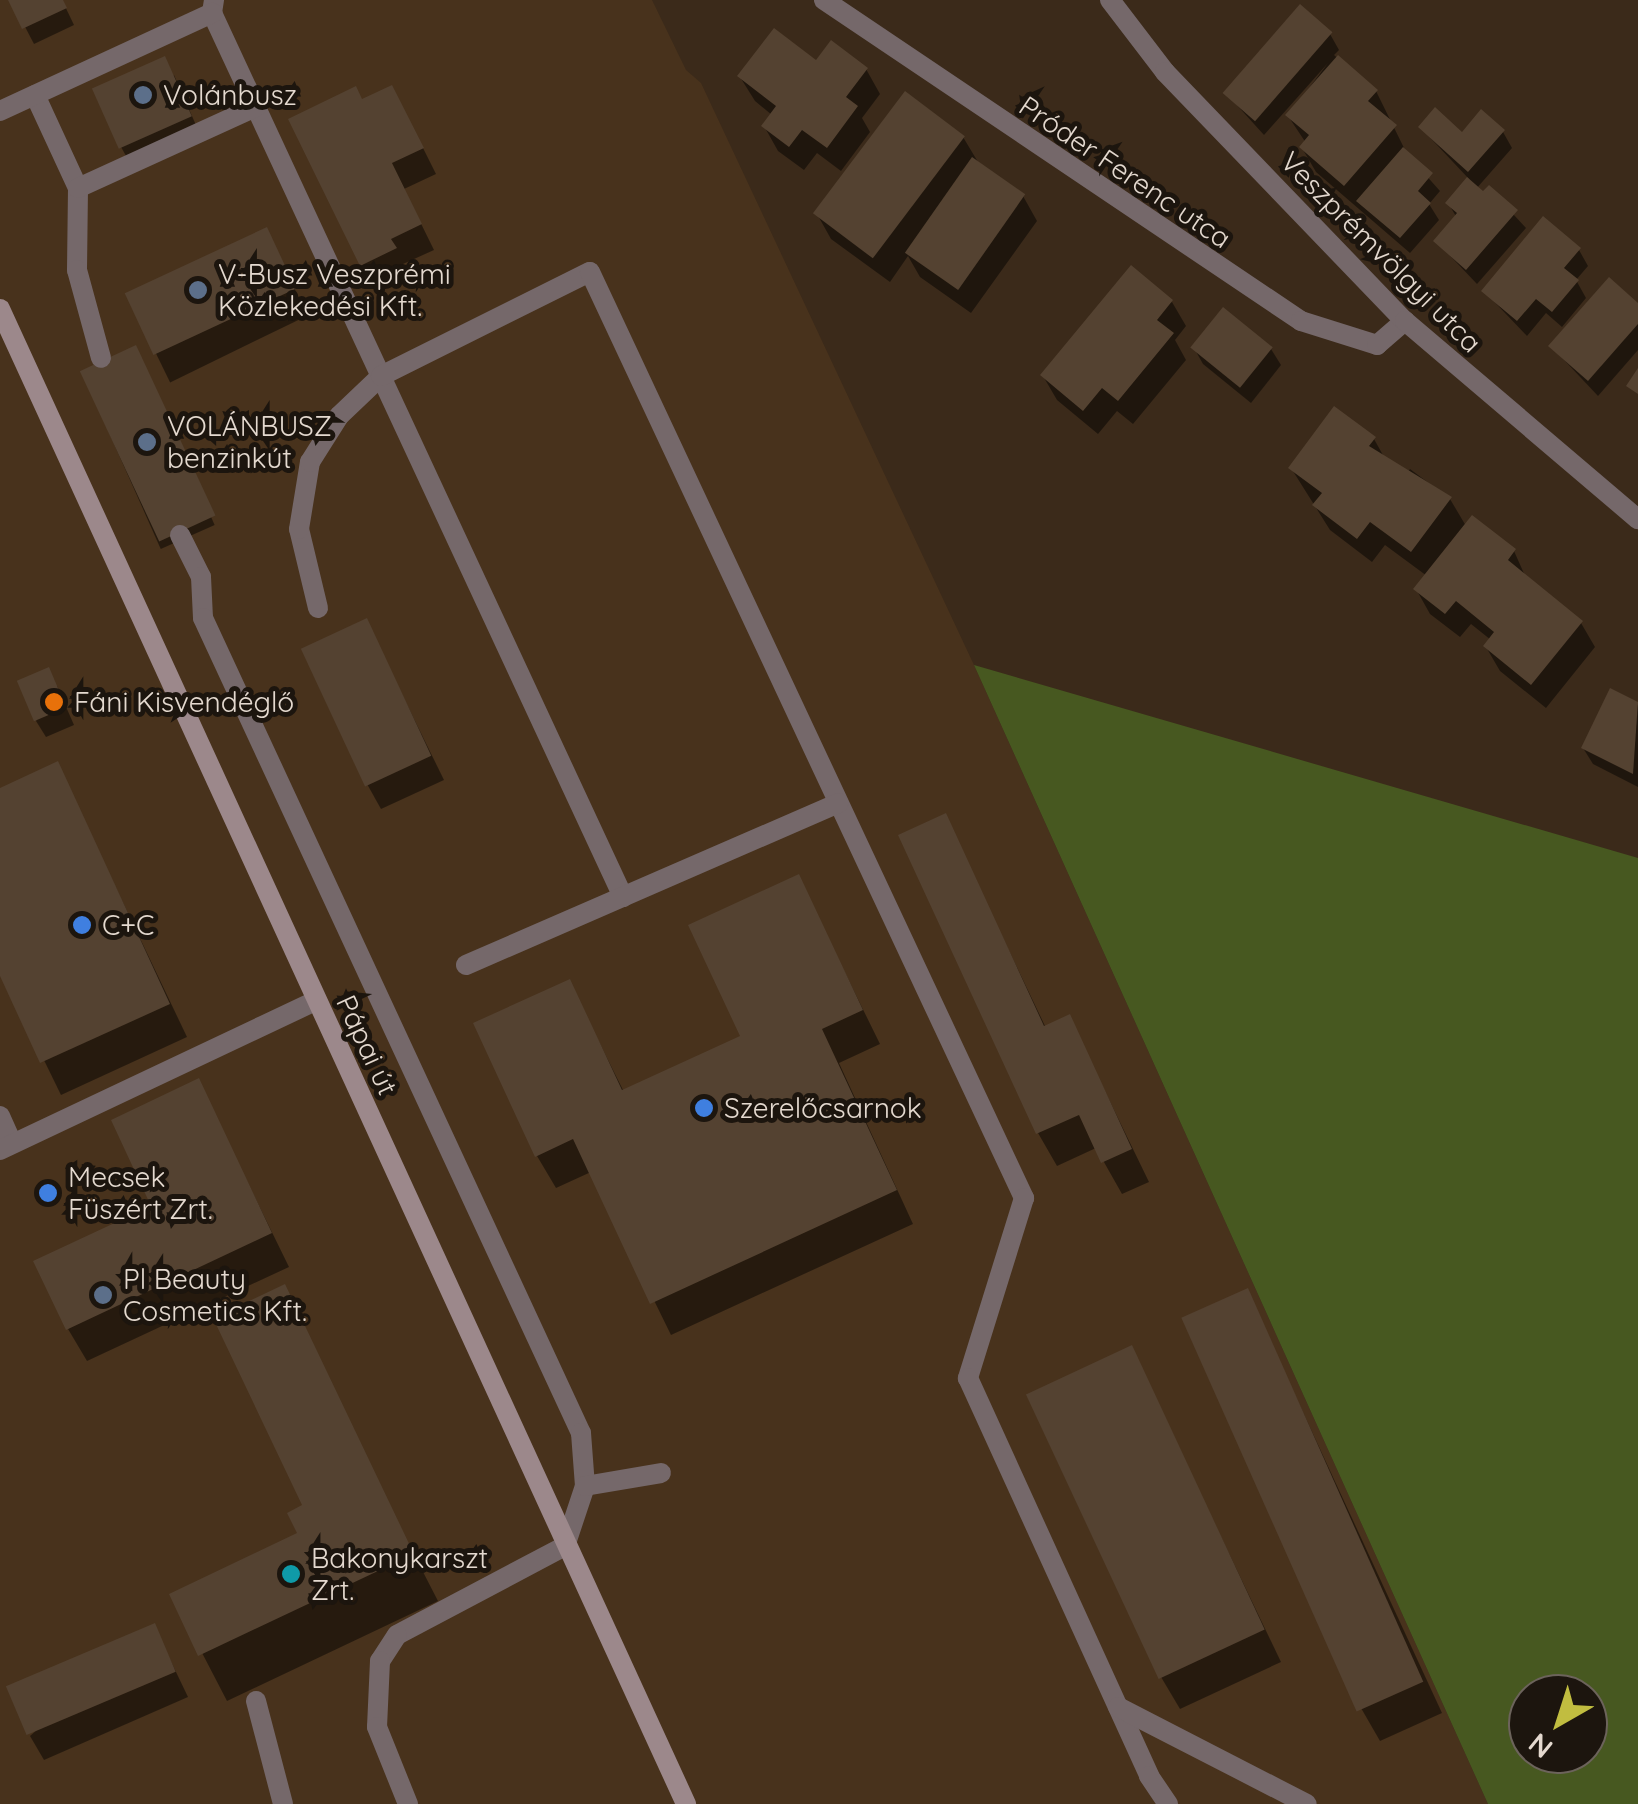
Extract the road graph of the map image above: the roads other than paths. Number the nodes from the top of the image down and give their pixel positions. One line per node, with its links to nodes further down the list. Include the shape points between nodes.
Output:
1 (824, 0): 9 (street, Próder Ferenc utca, via 1301,322 1377,345)
2 (1110, 0): 9 (street, Veszprémvölgyi utca, via 1165,72)
3 (213, 7): 4 (street); 5 (street)
4 (34, 95): 6 (street); 7 (street)
5 (256, 106): 7 (street); 11 (street)
6 (0, 111)
7 (78, 188): 10 (street, via 77,270)
8 (0, 308): 18 (main road, Pápai út)
9 (1405, 321): 12 (street, Veszprémvölgyi utca)
10 (101, 358)
11 (381, 376): 14 (street, via 339,416 310,462 299,529); 15 (street, via 590,272); 16 (street)
12 (1638, 519)
13 (180, 535): 22 (street, via 200,577 203,618 581,1433)
14 (318, 608)
15 (838, 802): 16 (street); 25 (street, via 1024,1198 968,1378)
16 (623, 896): 17 (street)
17 (466, 965)
18 (316, 1000): 20 (street); 23 (main road, Pápai út)
19 (0, 1116): 20 (street)
20 (6, 1147)
21 (660, 1473): 22 (street)
22 (585, 1486): 23 (street)
23 (565, 1546): 27 (street, via 398,1634 380,1661 377,1727); 28 (main road, Pápai út)
24 (256, 1701): 26 (street)
25 (1118, 1707): 29 (street); 30 (street)
26 (283, 1804)
27 (408, 1804)
28 (686, 1804)
29 (1168, 1804)
30 (1307, 1804)

